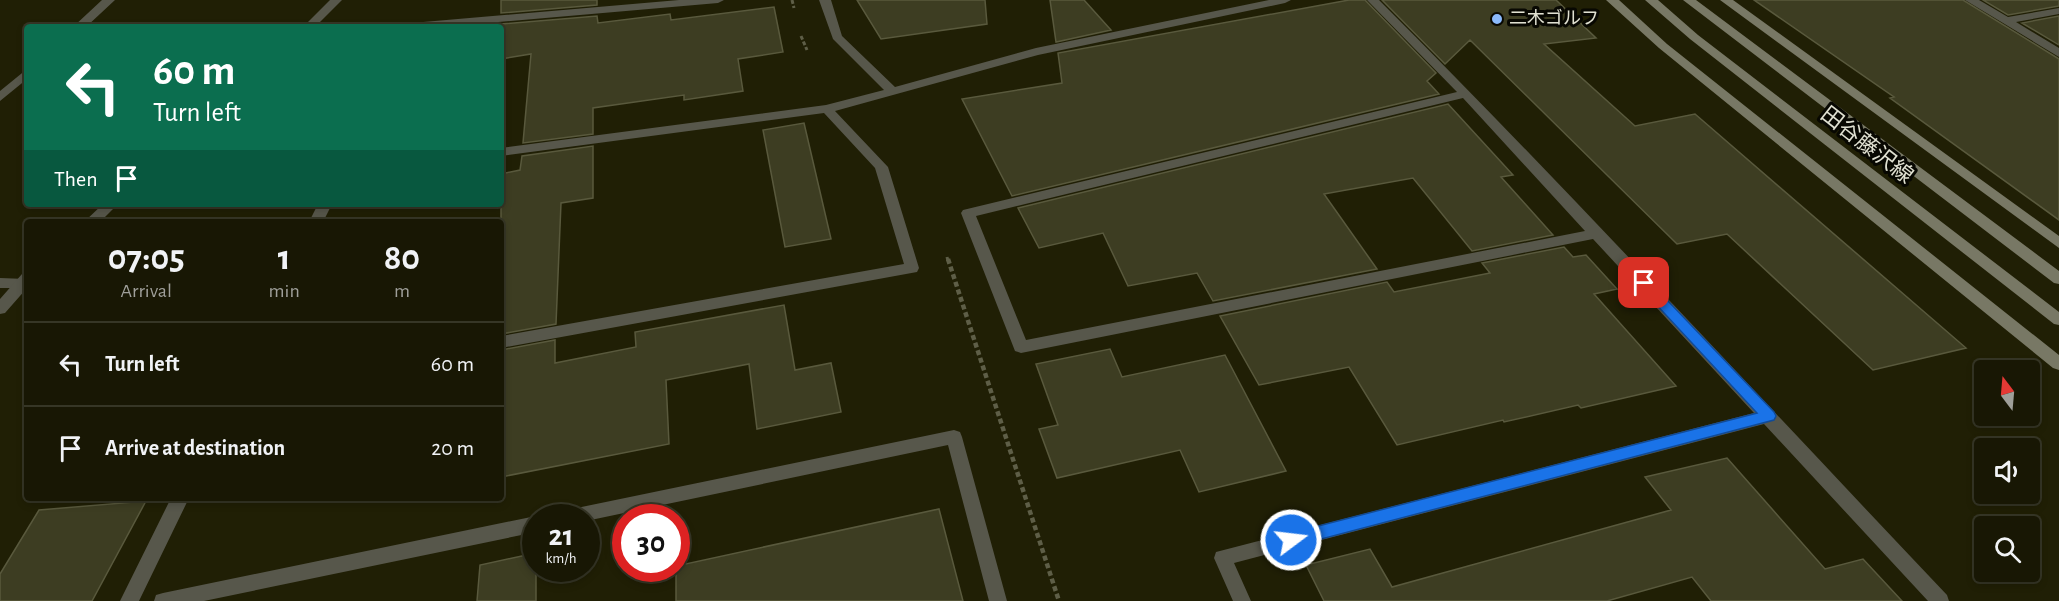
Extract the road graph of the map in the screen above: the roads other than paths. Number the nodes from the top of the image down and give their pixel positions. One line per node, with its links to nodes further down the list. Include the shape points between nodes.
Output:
1 (109, 0): 14 (street)
2 (336, 0): 15 (street)
3 (718, 0): 16 (street)
4 (825, 0): 19 (street, via 837,37)
5 (1285, 0): 19 (street, via 1036,52)
6 (1373, 0): 20 (street)
7 (1612, 0): 34 (main road)
8 (1651, 0): 32 (main road, 田谷藤沢線)
9 (1689, 0): 28 (main road, 田谷藤沢線)
10 (1726, 0): 27 (main road)
11 (1971, 0): 13 (street)
12 (2059, 11): 13 (street)
13 (2006, 21): 17 (street)
14 (82, 24)
15 (312, 24)
16 (435, 24)
17 (2059, 53)
18 (24, 76): 21 (street)
19 (894, 92): 22 (street)
20 (1466, 94): 26 (street); 26 (street, via 968,213 1021,348)
21 (0, 97)
22 (827, 109): 23 (street); 33 (street, via 881,167 912,268)
23 (504, 153)
24 (108, 207): 25 (street)
25 (94, 219)
26 (1597, 233): 35 (street)
27 (2059, 243)
28 (2059, 279)
29 (24, 281): 30 (street); 31 (street)
30 (0, 283)
31 (0, 309)
32 (2059, 320)
33 (504, 341)
34 (2059, 364)
35 (1769, 416): 42 (street, via 1223,558); 43 (street)
36 (179, 501): 39 (street)
37 (600, 511): 41 (street, via 954,437)
38 (522, 527): 40 (street)
39 (129, 601)
40 (164, 601)
41 (998, 601)
42 (1242, 601)
43 (1940, 601)

